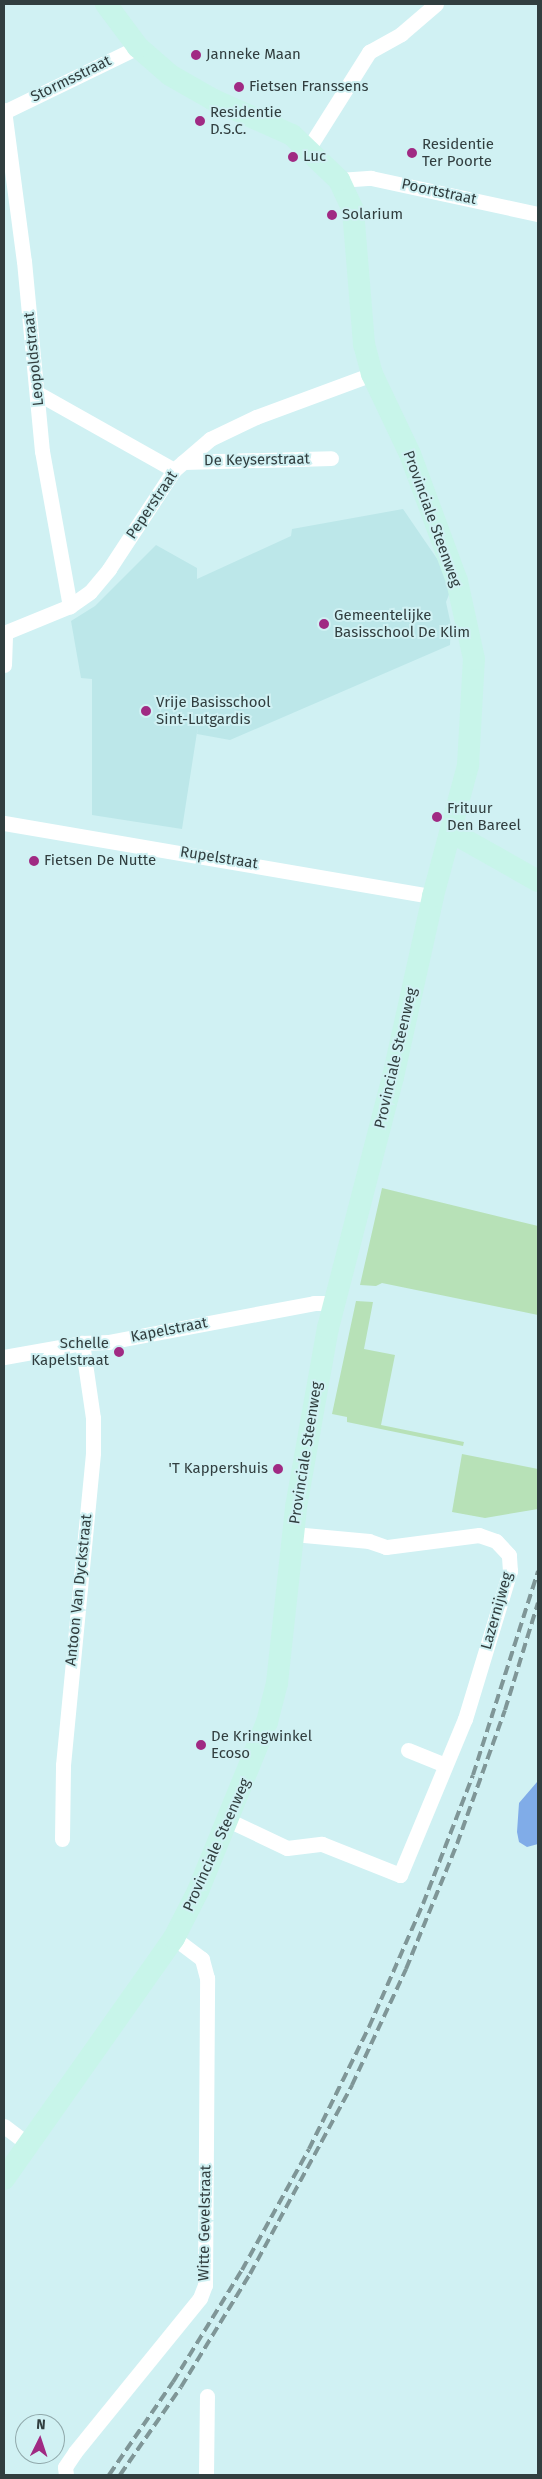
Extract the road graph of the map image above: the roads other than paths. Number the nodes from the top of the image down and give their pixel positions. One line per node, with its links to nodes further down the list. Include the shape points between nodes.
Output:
1 (106, 4): 3 (street, Provinciale Steenweg)
2 (436, 4): 5 (street, via 402,34 369,52)
3 (138, 47): 4 (street, Stormsstraat); 5 (street, Provinciale Steenweg, via 170,75 212,99 292,135)
4 (4, 111): 9 (street, Leopoldstraat)
5 (308, 149): 6 (street, Provinciale Steenweg)
6 (339, 180): 7 (street, Poortstraat, via 371,178); 8 (street, Provinciale Steenweg, via 353,210 364,344)
7 (538, 214)
8 (372, 374): 11 (street, Peperstraat, via 256,416 210,439); 16 (street, Provinciale Steenweg, via 410,454 457,581 474,659 468,765)
9 (38, 394): 11 (street); 12 (street, Leopoldstraat, via 52,519)
10 (331, 458): 11 (street, De Keyserstraat)
11 (178, 466): 12 (street, Peperstraat, via 109,569 90,592)
12 (70, 606): 13 (street, Peperstraat)
13 (4, 633): 14 (street)
14 (4, 665)
15 (4, 823): 18 (street, Rupelstraat)
16 (451, 832): 17 (street); 18 (street, Provinciale Steenweg)
17 (538, 881)
18 (433, 896): 19 (street, Provinciale Steenweg, via 393,1077)
19 (333, 1303): 20 (street, Kapelstraat, via 314,1303 108,1342); 22 (street, Provinciale Steenweg)
20 (82, 1342): 21 (street, Kapelstraat); 26 (street, Antoon Van Dyckstraat, via 94,1418 93,1453 62,1766)
21 (4, 1357)
22 (293, 1534): 24 (street, Lazernijweg, via 369,1541 386,1547 479,1535 496,1541 509,1555 510,1571 464,1719); 25 (street, Provinciale Steenweg, via 277,1683 267,1722)
23 (408, 1750): 24 (street)
24 (446, 1765): 25 (street, Lazernijweg, via 400,1875 322,1844 287,1848)
25 (228, 1820): 27 (street, Provinciale Steenweg)
26 (62, 1839)
27 (174, 1938): 29 (street, Provinciale Steenweg); 32 (street, Witte Gevelstraat, via 202,1959 207,1978 205,2285 200,2298 75,2452 66,2467)
28 (4, 2126): 29 (street)
29 (29, 2145): 30 (street, Provinciale Steenweg)
30 (4, 2179)
31 (207, 2396): 33 (street)
32 (66, 2475)
33 (206, 2475)

